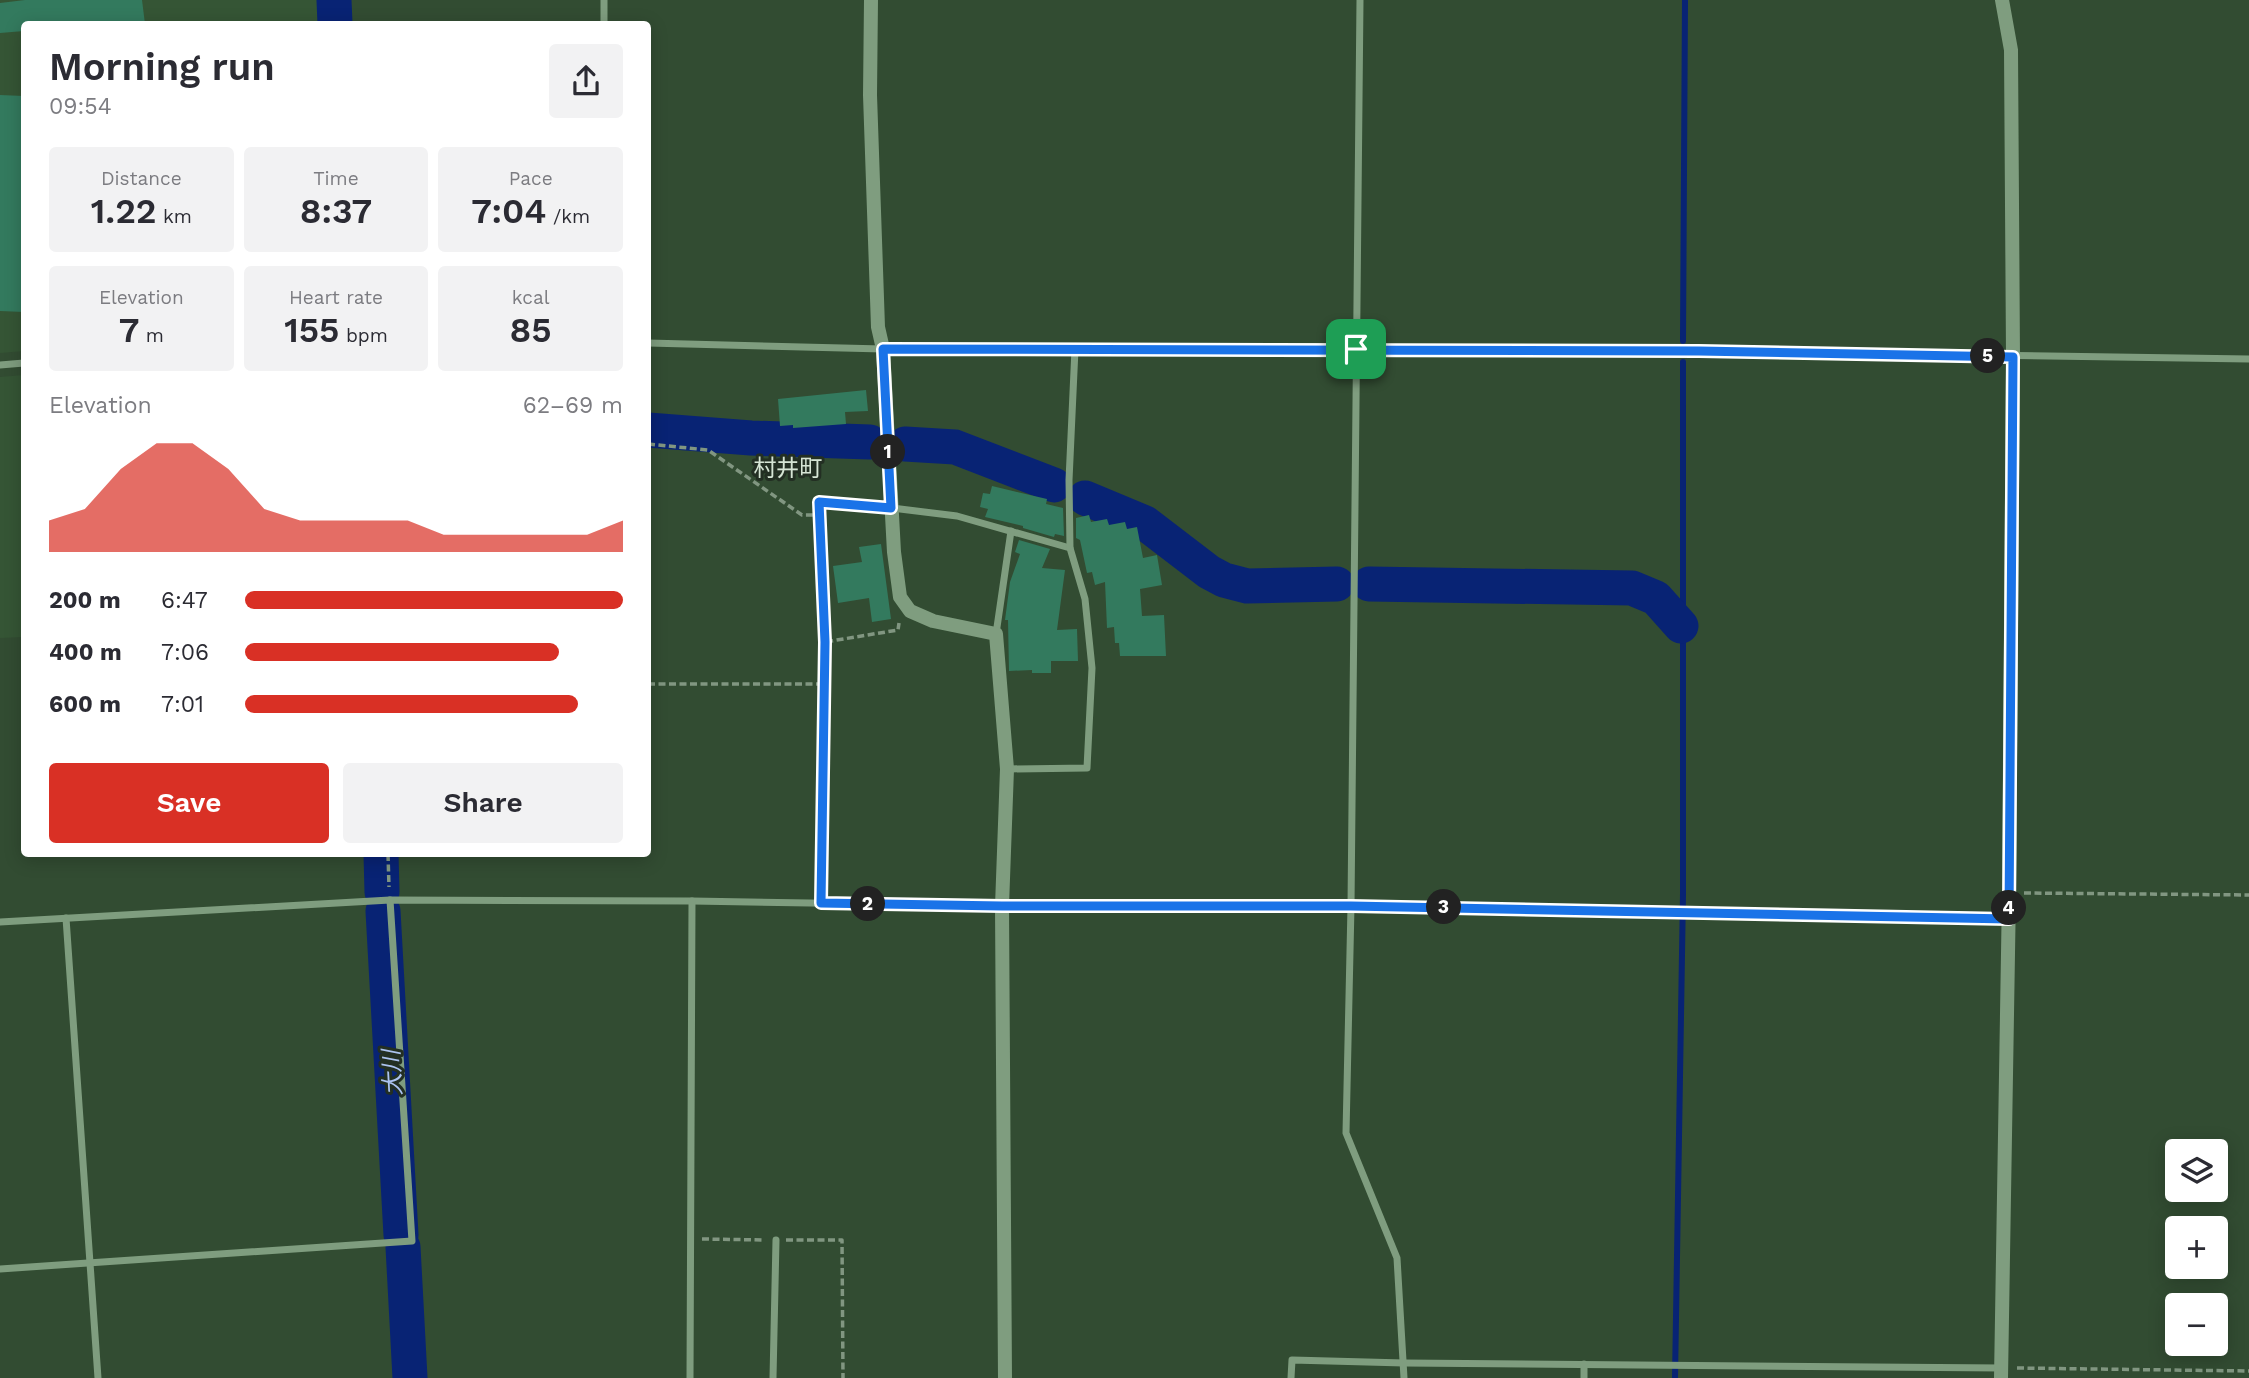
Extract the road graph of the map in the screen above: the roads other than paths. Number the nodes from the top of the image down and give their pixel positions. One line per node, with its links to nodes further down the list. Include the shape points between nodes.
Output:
1 (604, 0): 5 (street)
2 (871, 0): 7 (street, via 878,327)
3 (1360, 0): 9 (street)
4 (2002, 0): 10 (street, via 2011,50)
5 (604, 21)
6 (651, 343): 7 (street)
7 (883, 349): 8 (street); 14 (street)
8 (1075, 349): 9 (street); 16 (street)
9 (1356, 349): 10 (street); 22 (street)
10 (2013, 357): 11 (street); 24 (street)
11 (2249, 359)
12 (21, 363): 13 (street)
13 (0, 365)
14 (891, 508): 15 (street, via 957,516); 17 (street, via 900,597 911,611 933,621)
15 (1011, 531): 16 (street); 17 (street)
16 (1070, 548): 18 (street, via 1085,599 1092,668 1087,768)
17 (996, 634): 18 (street)
18 (1007, 769): 21 (street)
19 (390, 900): 20 (street); 23 (street); 27 (street, via 412,1241)
20 (692, 901): 21 (street); 33 (street)
21 (1002, 906): 22 (street); 35 (street)
22 (1351, 906): 24 (street); 29 (street, via 1346,1133 1396,1258)
23 (66, 918): 25 (street); 27 (street)
24 (2009, 919): 31 (street)
25 (0, 922)
26 (776, 1240): 34 (street)
27 (91, 1264): 28 (street); 32 (street)
28 (0, 1269)
29 (1404, 1363): 30 (street); 36 (street, via 1292,1360); 37 (street)
30 (1584, 1364): 31 (street); 38 (street)
31 (2001, 1373)
32 (98, 1378)
33 (690, 1378)
34 (773, 1378)
35 (1005, 1378)
36 (1291, 1378)
37 (1404, 1378)
38 (1584, 1378)

